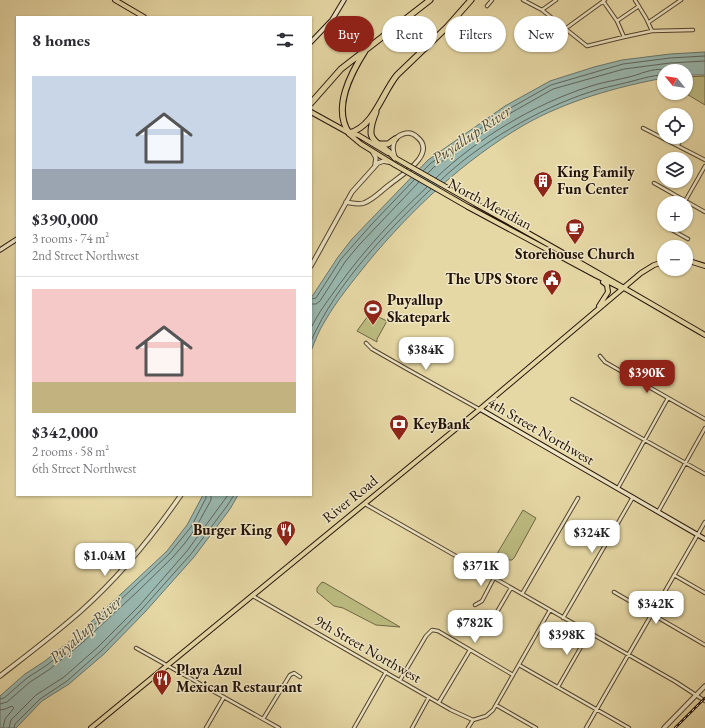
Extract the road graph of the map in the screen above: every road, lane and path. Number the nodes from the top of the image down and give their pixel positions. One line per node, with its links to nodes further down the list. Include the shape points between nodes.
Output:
1 (115, 0): 14 (main road)
2 (344, 0): 23 (street, via 332,20)
3 (430, 0): 24 (highway)
4 (471, 0): 27 (highway, via 397,75)
5 (492, 0): 11 (street)
6 (523, 0): 13 (street)
7 (556, 0): 13 (street)
8 (635, 0): 12 (street)
9 (681, 0): 17 (street)
10 (604, 1): 16 (street); 18 (street)
11 (487, 6)
12 (639, 6): 16 (street); 17 (street)
13 (542, 10): 15 (street)
14 (142, 16)
15 (550, 16)
16 (617, 21): 22 (street)
17 (649, 22): 21 (street)
18 (568, 26)
19 (693, 30): 21 (street)
20 (568, 31): 22 (street, via 586,46)
21 (652, 31): 22 (street)
22 (624, 37)
23 (312, 41)
24 (374, 45)
25 (365, 52): 28 (highway, via 341,69)
26 (365, 52): 31 (highway, via 354,68 344,95 343,113)
27 (382, 98): 31 (highway, via 363,127); 33 (highway, via 370,129 372,137)
28 (312, 102)
29 (312, 113): 31 (main road, North Meridian)
30 (643, 128): 34 (street)
31 (349, 133): 35 (main road, North Meridian); 36 (main road, North Meridian, via 358,135)
32 (395, 140): 33 (highway, via 388,144); 36 (street, via 393,148); 44 (street, via 407,133 420,139 422,153 413,166 369,200 360,204)
33 (379, 144): 36 (highway)
34 (678, 145): 37 (street)
35 (372, 151): 38 (main road, North Meridian); 40 (street, via 376,160)
36 (396, 158): 57 (main road, North Meridian, bridge)
37 (705, 160)
38 (393, 164): 40 (street, via 381,162); 55 (main road, North Meridian, bridge)
39 (705, 166): 43 (street)
40 (372, 170): 44 (street)
41 (654, 183): 42 (street)
42 (675, 196)
43 (688, 196)
44 (346, 202): 52 (street)
45 (693, 206): 46 (street)
46 (705, 212)
47 (676, 232): 48 (street)
48 (688, 239)
49 (16, 240): 50 (street)
50 (0, 250)
51 (693, 262): 54 (main road)
52 (312, 264)
53 (657, 265): 56 (main road, River Road)
54 (705, 266)
55 (595, 275): 57 (main road, North Meridian); 59 (main road, via 608,289 606,297)
56 (638, 275): 57 (main road, River Road); 58 (main road, via 630,288)
57 (624, 288): 58 (main road, North Meridian); 59 (main road, River Road)
58 (638, 296): 60 (main road, North Meridian)
59 (593, 314): 65 (main road, River Road)
60 (705, 335)
61 (366, 343): 65 (street, 4th Street Northwest, via 372,349)
62 (600, 356): 63 (street, via 608,364)
63 (668, 398): 66 (street); 68 (street)
64 (572, 399): 68 (street)
65 (480, 409): 71 (street, 4th Street Northwest); 75 (main road, River Road)
66 (705, 419)
67 (705, 428): 69 (street)
68 (645, 440): 69 (street); 71 (street)
69 (686, 463): 70 (street); 76 (street)
70 (705, 474)
71 (618, 488): 73 (street, 4th Street Northwest)
72 (180, 496): 101 (street, via 106,587 63,627)
73 (633, 497): 76 (street, 4th Street Northwest); 90 (street)
74 (578, 498): 85 (street)
75 (364, 503): 81 (street); 86 (main road, River Road)
76 (658, 512): 78 (street, 4th Street Northwest)
77 (705, 522): 78 (street)
78 (697, 535): 79 (street, 4th Street Northwest); 80 (street)
79 (705, 539)
80 (674, 575): 84 (street); 89 (street)
81 (494, 578): 82 (street); 87 (street, via 482,601)
82 (511, 588): 85 (street); 91 (street)
83 (614, 592): 89 (street)
84 (705, 593)
85 (522, 594): 88 (street)
86 (252, 595): 98 (main road, River Road); 99 (street, 9th Street Northwest)
87 (475, 605)
88 (550, 610): 90 (street); 97 (street)
89 (652, 614): 93 (street); 96 (street)
90 (563, 618): 92 (street)
91 (487, 630)
92 (589, 633): 96 (street); 105 (street)
93 (705, 645)
94 (136, 648): 98 (street)
95 (470, 650): 100 (street); 103 (street, via 432,630); 110 (street)
96 (628, 655): 106 (street); 112 (street)
97 (519, 665): 100 (street); 105 (street)
98 (168, 666): 107 (street); 115 (main road, River Road)
99 (386, 672): 103 (street, 9th Street Northwest); 118 (street)
100 (513, 675): 111 (street)
101 (0, 676)
102 (300, 677): 113 (street, via 294,673 290,674)
103 (400, 680): 108 (street, 9th Street Northwest)
104 (705, 686): 106 (street)
105 (558, 687): 112 (street)
106 (696, 695): 109 (street); 124 (street)
107 (224, 697): 113 (street); 116 (street)
108 (429, 697): 110 (street, 9th Street Northwest); 119 (street)
109 (705, 701)
110 (439, 702): 114 (street, 9th Street Northwest)
111 (496, 704): 114 (street, via 486,716); 121 (street)
112 (597, 709): 122 (street); 123 (street)
113 (263, 719): 117 (street)
114 (473, 720): 120 (street)
115 (91, 728)
116 (206, 728)
117 (279, 728)
118 (354, 728)
119 (412, 728)
120 (468, 728)
121 (536, 728)
122 (586, 728)
123 (629, 728)
124 (664, 728)

